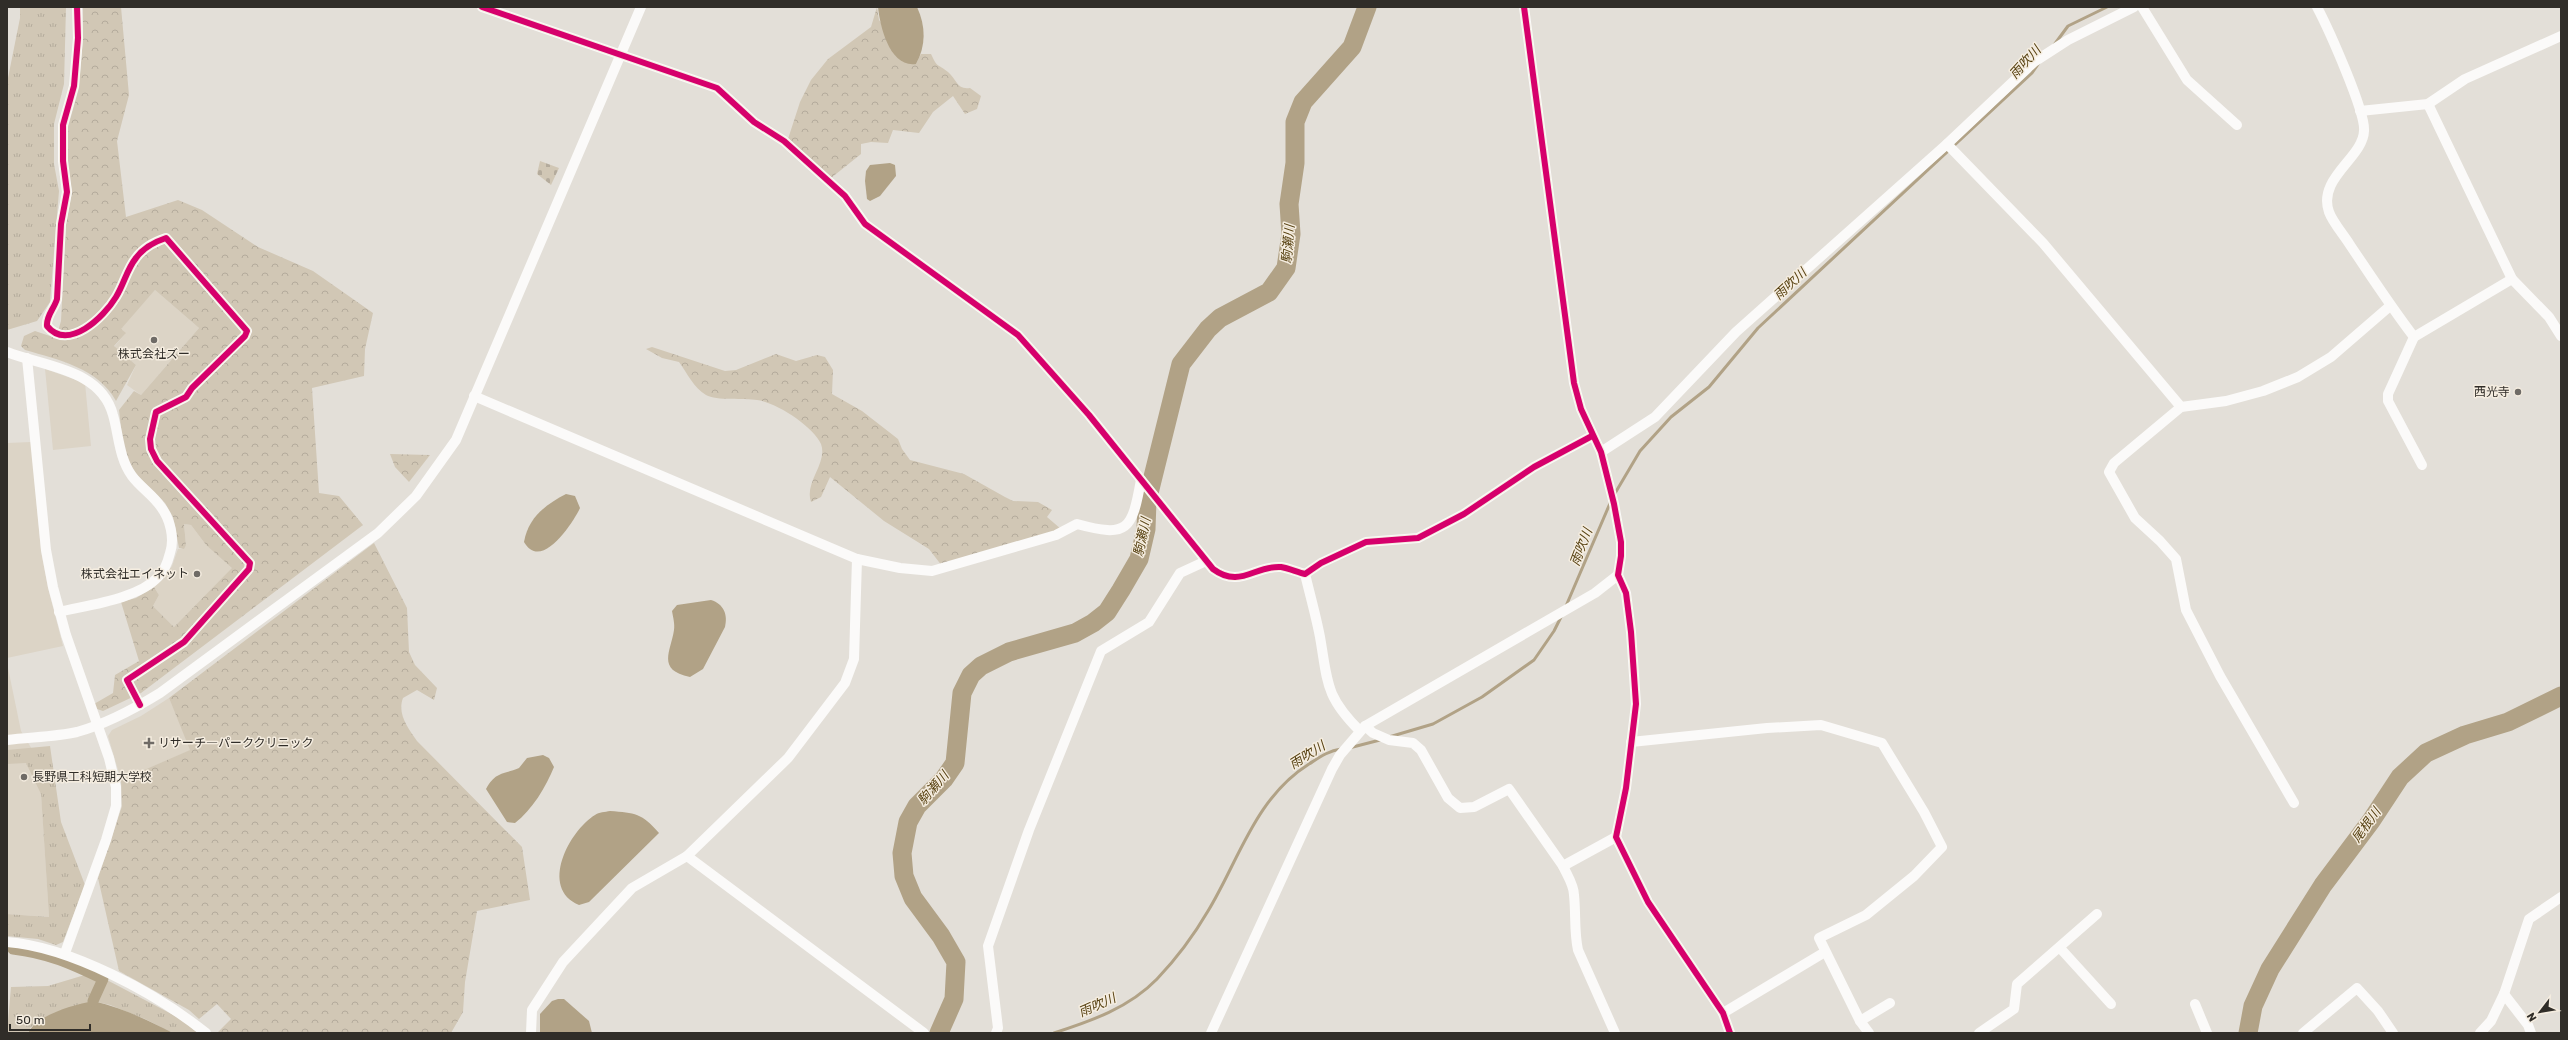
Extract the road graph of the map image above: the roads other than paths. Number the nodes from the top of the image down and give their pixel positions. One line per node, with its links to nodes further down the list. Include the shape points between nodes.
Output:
1 (77, 7): 31 (street, via 78,38 74,86 63,125 63,161 67,192 61,224 57,299 55,308 46,319 47,326 52,332 67,337 90,324 107,311 136,258 145,248 166,238 247,331 186,397 156,412 150,439 151,449 157,461 250,563 249,569 184,642 127,680)
2 (482, 7): 9 (street)
3 (641, 7): 9 (street)
4 (1524, 7): 22 (street, via 1574,383)
5 (2134, 7): 13 (street, via 2043,54)
6 (2142, 7): 12 (street, via 2187,80)
7 (2317, 7): 11 (street)
8 (2561, 36): 10 (street, via 2465,78)
9 (622, 54): 20 (street); 25 (street, via 717,88 754,122 784,141 845,196 865,224 1018,335 1089,415)
10 (2428, 104): 11 (street); 14 (street)
11 (2360, 111): 15 (street, via 2364,132 2360,143 2339,171 2328,192 2329,211)
12 (2237, 125)
13 (1947, 144): 21 (street, via 2042,243); 23 (street, via 1736,332 1655,417)
14 (2512, 279): 16 (street, via 2549,317); 17 (street)
15 (2390, 306): 17 (street); 21 (street, via 2331,357 2298,377 2264,391 2226,401)
16 (2561, 336)
17 (2414, 337): 24 (street, via 2388,394 2388,401)
18 (7, 352): 19 (street)
19 (28, 358): 30 (street, via 46,550); 30 (street, via 80,376 99,389 113,415 124,462 132,476 161,506 172,533 172,547 167,564 159,577 146,587)
20 (474, 396): 26 (street); 31 (street, via 456,440 437,470 405,509 378,533 284,604)
21 (2181, 407): 36 (street, via 2114,463 2109,472 2135,518 2176,560 2186,610 2220,676)
22 (1592, 436): 23 (street); 28 (street, via 1534,467 1464,514 1418,538 1366,542)
23 (1601, 452): 29 (street, via 1621,542)
24 (2422, 465)
25 (1143, 483): 26 (street, via 1132,519 1119,530 1103,531 1077,524 1056,535 932,571 900,568); 27 (street)
26 (858, 559): 38 (street, via 854,659 845,683 788,758)
27 (1206, 561): 28 (street, via 1222,576 1239,577 1280,567); 55 (street, via 1180,573 1149,622 1102,651 1029,830 988,946 996,1005)
28 (1305, 574): 33 (street, via 1320,636 1326,680 1340,708)
29 (1618, 575): 33 (street, via 1595,593); 35 (street, via 1626,593 1631,632 1636,704)
30 (59, 612): 32 (street)
31 (140, 705): 32 (street)
32 (97, 725): 34 (street, via 71,733); 45 (street, via 113,772 116,806)
33 (1363, 732): 39 (street, via 1389,740 1413,743 1421,750 1448,798 1460,808 1474,807 1509,789); 56 (street, via 1340,755)
34 (7, 740)
35 (1631, 742): 37 (street, via 1626,788); 44 (street, via 1821,725 1882,743 1942,847 1914,876 1866,915 1819,938)
36 (2294, 803)
37 (1616, 837): 39 (street); 50 (street, via 1648,902)
38 (687, 856): 53 (street, via 632,888 563,962 532,1010); 54 (street)
39 (1563, 866): 57 (street, via 1574,894 1575,937 1578,950)
40 (2561, 897): 46 (street, via 2529,919)
41 (2097, 914): 43 (street)
42 (7, 942): 45 (street, via 36,945)
43 (2060, 948): 48 (street); 60 (street, via 2016,984 2014,1009)
44 (1825, 952): 50 (street); 51 (street)
45 (65, 953): 52 (street, via 137,987 184,1015)
46 (2504, 994): 64 (street, via 2491,1021); 65 (street)
47 (1890, 1003): 51 (street)
48 (2111, 1004)
49 (2195, 1004): 61 (street)
50 (1723, 1013): 58 (street)
51 (1860, 1021): 59 (street)
52 (206, 1033)
53 (531, 1033)
54 (924, 1033)
55 (996, 1033)
56 (1211, 1033)
57 (1615, 1033)
58 (1730, 1033)
59 (1869, 1033)
60 (1979, 1033)
61 (2207, 1033)
62 (2302, 1033): 63 (street, via 2357,988 2378,1011)
63 (2393, 1033)
64 (2480, 1033)
65 (2531, 1033)

